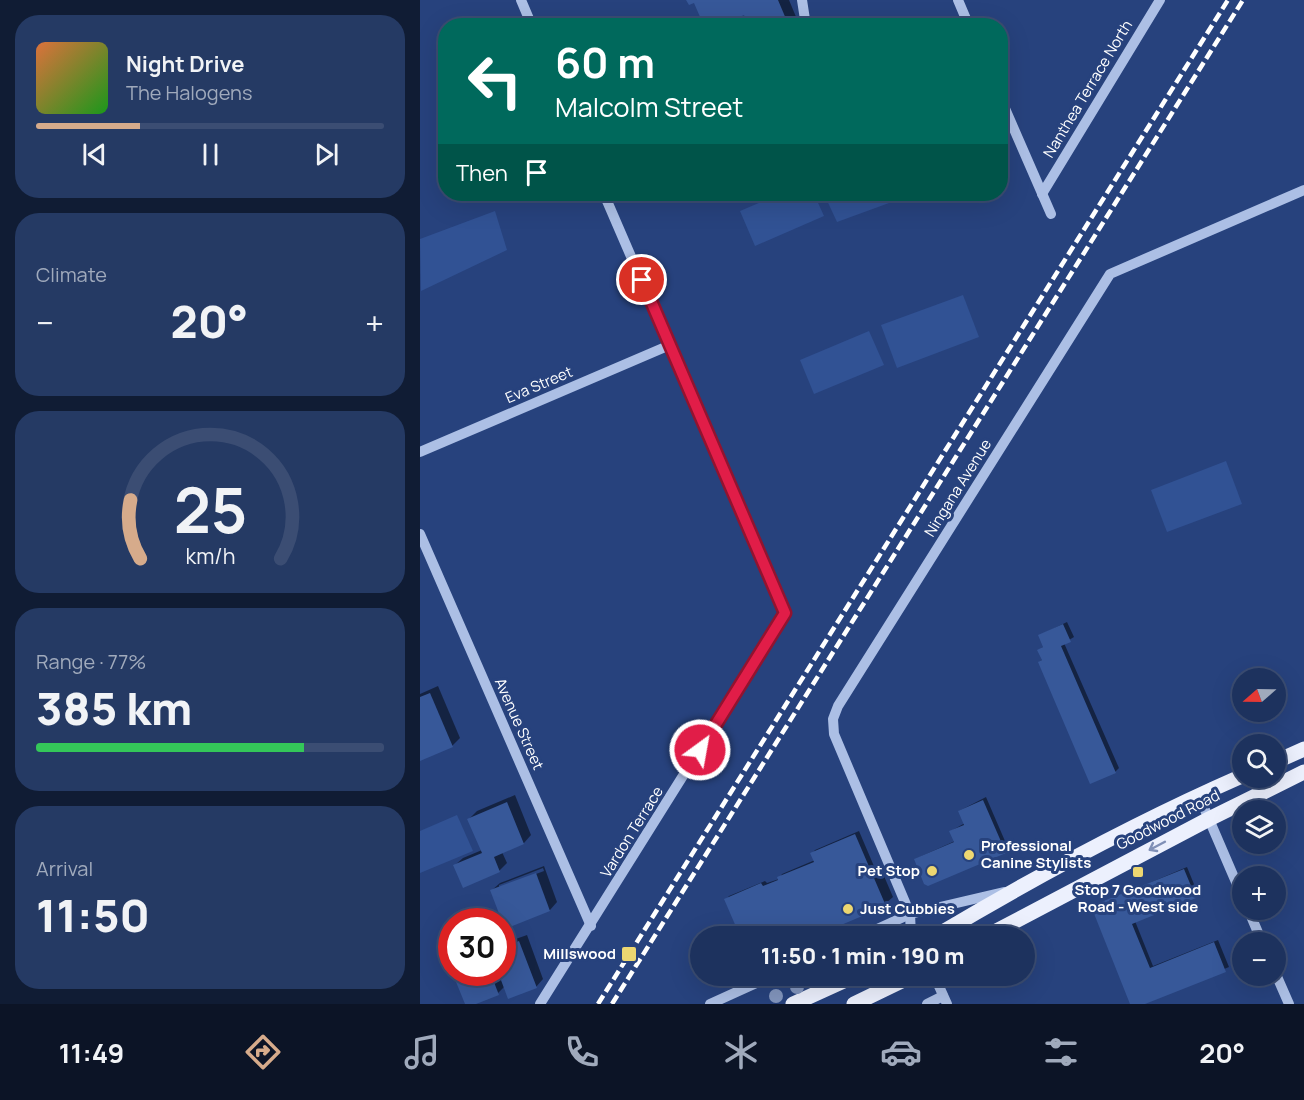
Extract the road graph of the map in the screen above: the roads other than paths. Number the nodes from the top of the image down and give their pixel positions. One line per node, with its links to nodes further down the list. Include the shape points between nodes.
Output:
1 (521, 0): 5 (street)
2 (802, 0): 6 (street)
3 (958, 0): 7 (street)
4 (1160, 0): 10 (street, Nanthea Terrace North)
5 (529, 18)
6 (805, 18)
7 (966, 18)
8 (1008, 116): 10 (street)
9 (1304, 190): 25 (street, Ningana Avenue, via 1110,274 838,706 832,719 834,734)
10 (1042, 194): 12 (street)
11 (607, 201): 13 (street)
12 (1051, 214)
13 (669, 345): 14 (street, Eva Street); 26 (street, Vardon Terrace, via 785,613)
14 (420, 452)
15 (420, 534): 16 (street, Avenue Street)
16 (422, 546): 26 (street, Avenue Street)
17 (1304, 749): 18 (main road)
18 (1286, 757)
19 (1304, 772): 22 (main road, Goodwood Road)
20 (1232, 781): 21 (main road, Goodwood Road)
21 (1199, 796): 22 (street); 24 (main road, Goodwood Road)
22 (1209, 819): 23 (street); 30 (main road, Goodwood Road, one-way to 30)
23 (1232, 873)
24 (1015, 889): 25 (street); 29 (main road, Goodwood Road)
25 (910, 914): 27 (street); 28 (street, Ningana Avenue)
26 (591, 926): 37 (street, Vardon Terrace)
27 (884, 926)
28 (911, 926)
29 (953, 926)
30 (1006, 926)
31 (750, 986): 38 (street)
32 (833, 986): 39 (main road)
33 (891, 986): 40 (main road)
34 (939, 986): 36 (street)
35 (1281, 986): 42 (street)
36 (945, 1000): 41 (street)
37 (540, 1004)
38 (710, 1004)
39 (793, 1004)
40 (854, 1004)
41 (927, 1004)
42 (1289, 1004)

